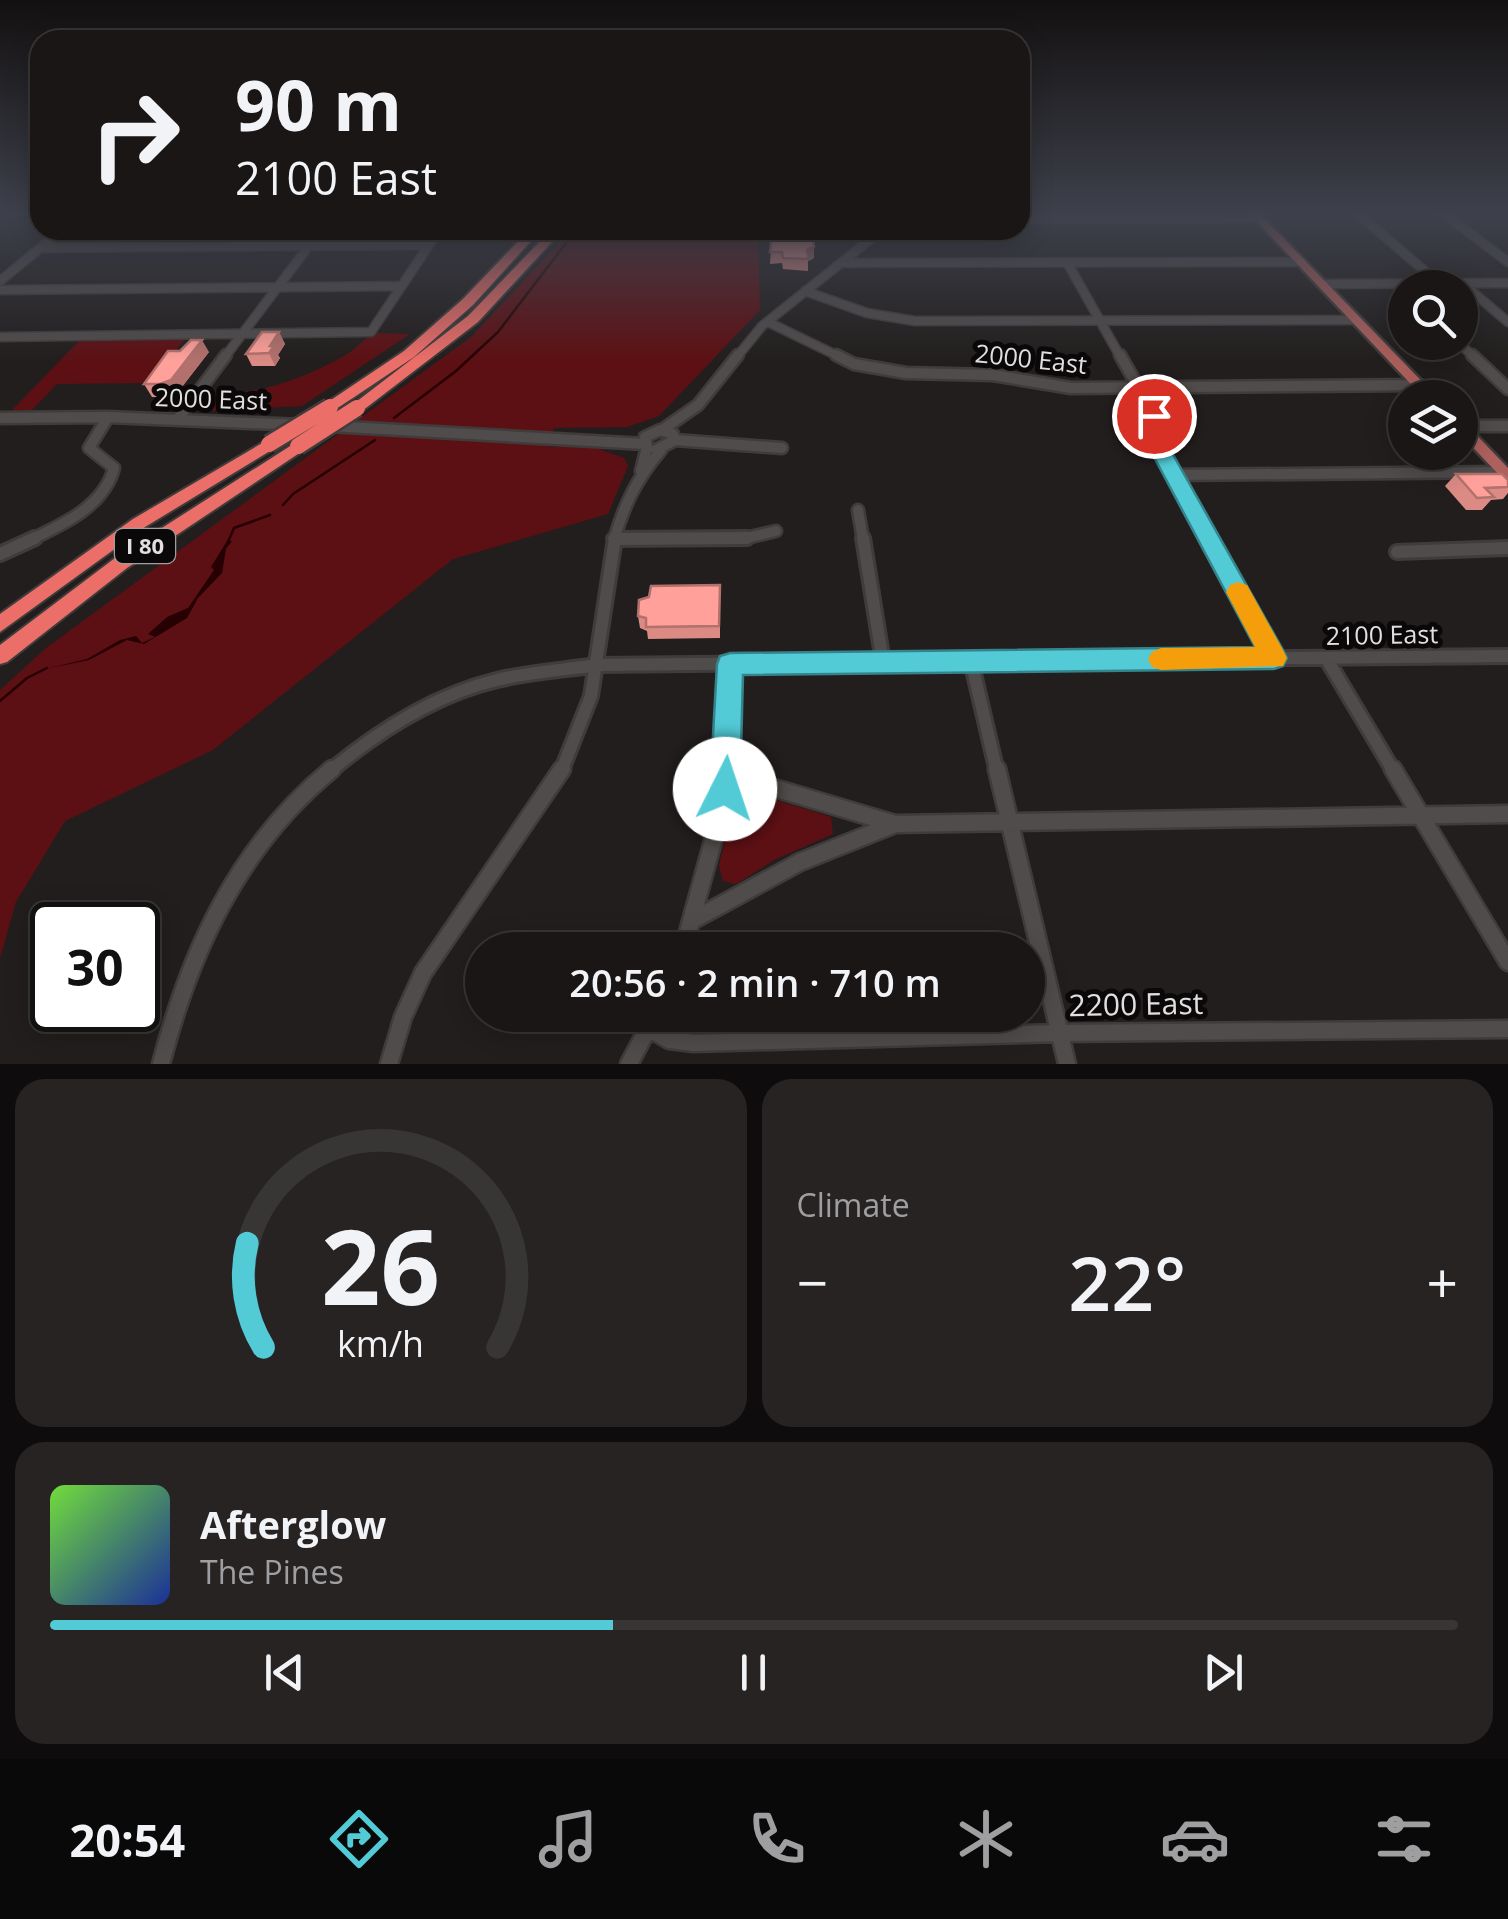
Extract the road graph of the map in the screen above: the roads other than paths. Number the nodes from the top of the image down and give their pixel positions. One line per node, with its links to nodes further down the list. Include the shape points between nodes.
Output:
1 (1302, 262): 13 (main road)
2 (23, 263): 10 (street)
3 (296, 263): 16 (street)
4 (417, 263): 15 (street)
5 (505, 263): 52 (highway, I 80, bridge, via 409,354 139,523)
6 (526, 263): 53 (highway, I 80, bridge, via 473,319 357,408 136,553)
7 (840, 263): 9 (street); 18 (street)
8 (1226, 263): 9 (street)
9 (1068, 264): 20 (street)
10 (0, 282)
11 (1478, 283): 12 (street)
12 (1508, 283)
13 (1323, 284): 14 (street); 21 (main road)
14 (1388, 284)
15 (401, 286): 16 (street); 24 (street, via 371,332)
16 (278, 288): 17 (street); 24 (street)
17 (0, 290)
18 (805, 292): 20 (street, via 899,320); 22 (street)
19 (1478, 297): 23 (street)
20 (1100, 320): 21 (street); 29 (street)
21 (1357, 320): 27 (main road)
22 (768, 322): 29 (street, 2000 East, via 871,369); 31 (street)
23 (1508, 322)
24 (244, 334): 25 (street); 34 (street)
25 (0, 336)
26 (1477, 360): 30 (street)
27 (1415, 380)
28 (1388, 385): 29 (street, 2000 East)
29 (1138, 388): 44 (street)
30 (1508, 389)
31 (698, 405): 37 (street); 38 (street)
32 (108, 417): 33 (street, 2000 East); 34 (street, 2000 East); 51 (street, via 89,448 114,468 109,486 52,530)
33 (2, 420)
34 (178, 420): 39 (street, 2000 East)
35 (1478, 426): 36 (street)
36 (1508, 426)
37 (662, 430): 38 (street); 39 (street)
38 (675, 439): 41 (street); 42 (street)
39 (646, 442): 42 (street); 43 (street)
40 (1478, 445): 45 (main road)
41 (782, 448)
42 (661, 450): 43 (street)
43 (642, 474): 48 (street)
44 (1174, 474): 45 (street); 55 (street)
45 (1506, 474)
46 (858, 510): 58 (street)
47 (776, 530): 48 (street, via 746,538)
48 (615, 534): 60 (street)
49 (1508, 548): 50 (street)
50 (1397, 552)
51 (0, 554)
52 (0, 624)
53 (0, 656)
54 (1508, 656): 56 (street, 2100 East)
55 (1274, 658): 56 (street, 2100 East); 57 (street, 2100 East)
56 (1326, 658): 63 (street)
57 (971, 661): 58 (street, 2100 East); 64 (street)
58 (883, 662): 59 (street, 2100 East)
59 (730, 664): 60 (street, 2100 East); 61 (street)
60 (597, 665): 73 (street, 2100 East, via 522,674 442,699 390,726 316,782 264,838 207,925 182,983); 74 (street, via 570,757 425,966)
61 (726, 774): 65 (street); 66 (street)
62 (1508, 814): 63 (street)
63 (1420, 816): 64 (street); 68 (street)
64 (1010, 822): 65 (street); 72 (street)
65 (895, 824): 66 (street, via 782,870)
66 (694, 920): 67 (street)
67 (690, 932)
68 (1508, 962)
69 (1508, 1029): 72 (street, 2200 East)
70 (646, 1032): 75 (street)
71 (662, 1032): 72 (street, 2200 East, via 669,1040 694,1042)
72 (1060, 1033): 76 (street)
73 (161, 1064)
74 (389, 1064)
75 (629, 1064)
76 (1067, 1064)

